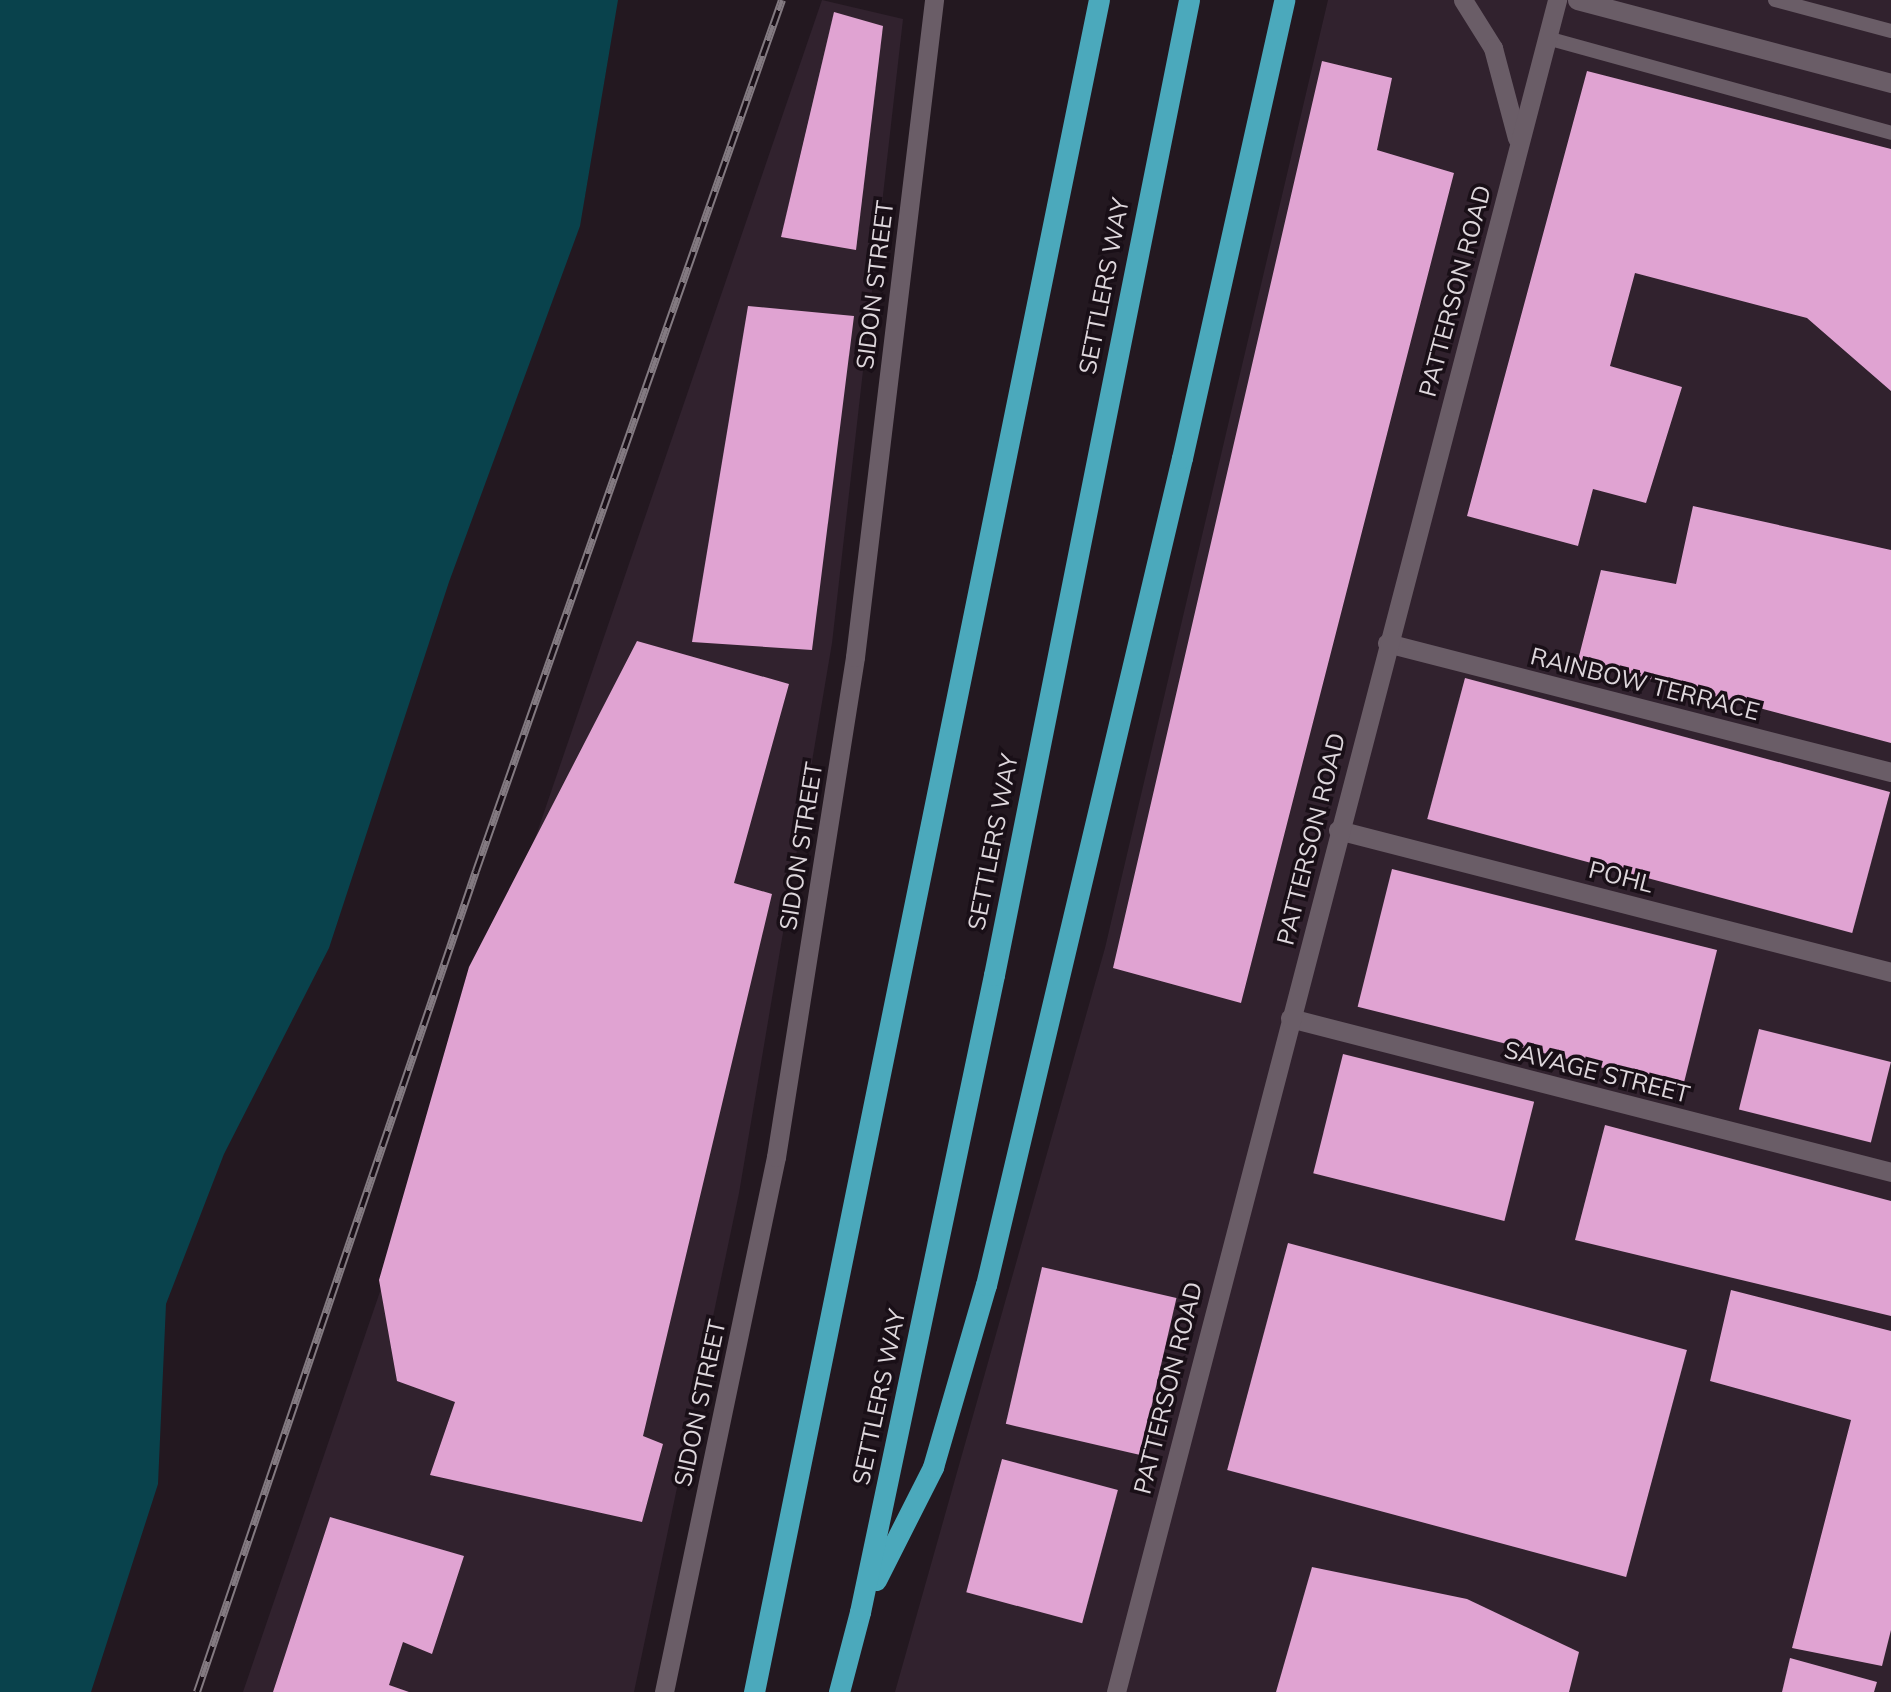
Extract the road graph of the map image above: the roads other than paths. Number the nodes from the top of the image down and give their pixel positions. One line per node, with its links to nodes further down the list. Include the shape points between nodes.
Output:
1 (934, 0): 21 (street, SIDON STREET, via 855,657 783,1117)
2 (1098, 0): 22 (highway)
3 (1284, 0): 20 (highway, via 1182,458 986,1285 933,1467)
4 (1463, 0): 13 (street, via 1493,48 1510,99)
5 (1557, 0): 10 (street, PATTERSON ROAD)
6 (1577, 0): 11 (street)
7 (1775, 0): 9 (lane)
8 (1188, 4): 20 (highway, SETTLERS WAY, via 994,975)
9 (1891, 31)
10 (1547, 38): 12 (lane); 13 (street, PATTERSON ROAD)
11 (1891, 83)
12 (1891, 133)
13 (1518, 145): 14 (street, PATTERSON ROAD)
14 (1387, 643): 15 (street, RAINBOW TERRACE); 16 (street, PATTERSON ROAD)
15 (1891, 772)
16 (1338, 830): 17 (street, POHL); 18 (street, PATTERSON ROAD)
17 (1891, 972)
18 (1290, 1018): 19 (street, SAVAGE STREET); 24 (street, PATTERSON ROAD)
19 (1891, 1172)
20 (860, 1612): 23 (highway, SETTLERS WAY)
21 (664, 1692)
22 (754, 1692)
23 (839, 1692)
24 (1116, 1692)

